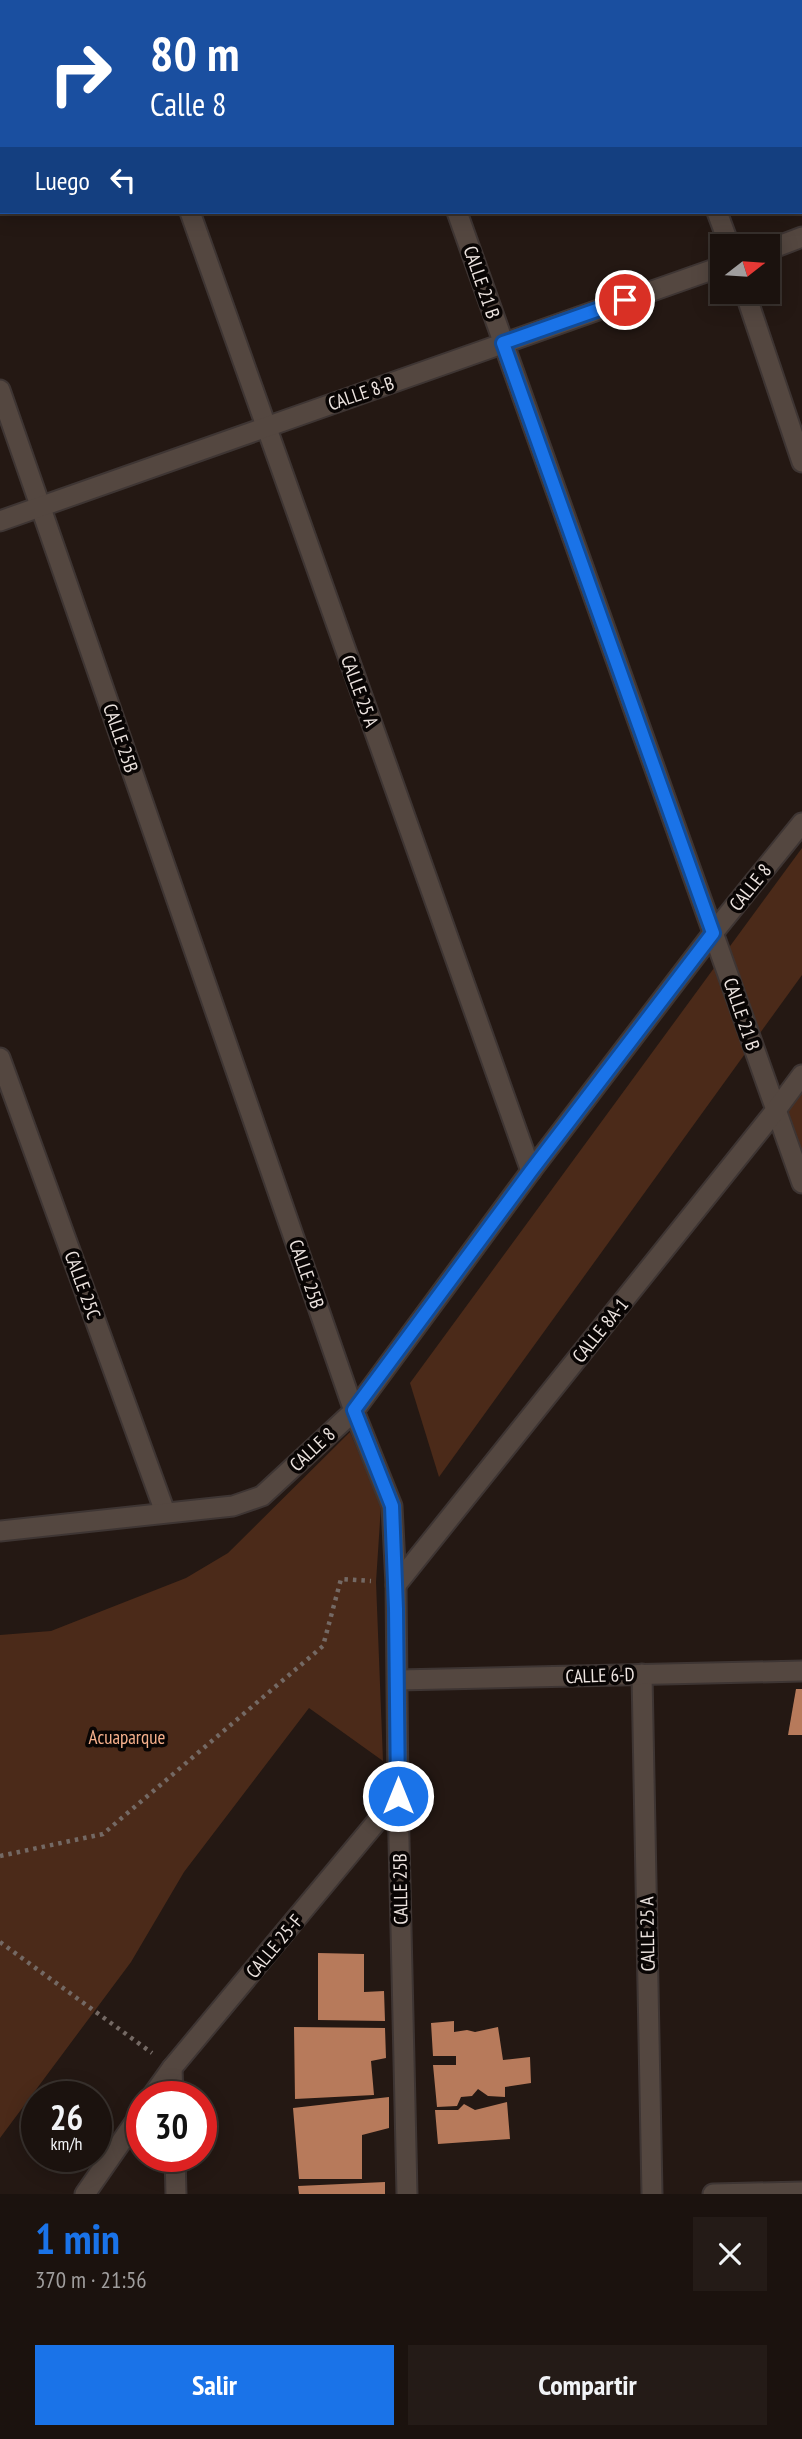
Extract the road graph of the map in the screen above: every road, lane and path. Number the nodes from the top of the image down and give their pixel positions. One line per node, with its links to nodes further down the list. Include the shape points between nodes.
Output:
1 (191, 214): 11 (street, CALLE 25 A)
2 (458, 214): 9 (street, CALLE 21 B)
3 (718, 214): 4 (street)
4 (725, 234)
5 (802, 237): 6 (street)
6 (780, 245)
7 (710, 271): 9 (street, CALLE 8-B)
8 (749, 304): 12 (street)
9 (503, 343): 11 (street, CALLE 8-B); 16 (street, CALLE 21 B)
10 (0, 390): 13 (street, CALLE 25B)
11 (265, 427): 13 (street, CALLE 8-B); 20 (street, CALLE 25 A)
12 (802, 462)
13 (41, 505): 14 (street, CALLE 8-B); 22 (street, CALLE 25B)
14 (0, 521)
15 (802, 823): 16 (street, CALLE 8)
16 (713, 933): 19 (street, CALLE 21 B); 20 (street, CALLE 8)
17 (0, 1058): 23 (street, CALLE 25C)
18 (802, 1075): 19 (street, CALLE 8A-1)
19 (776, 1110): 21 (street, CALLE 21 B); 25 (street, CALLE 8A-1)
20 (531, 1171): 22 (street, CALLE 8)
21 (802, 1183)
22 (354, 1410): 23 (street, CALLE 8, via 262,1496 233,1506); 25 (street, CALLE 25B, via 392,1506)
23 (165, 1512): 24 (street, CALLE 8)
24 (0, 1531)
25 (396, 1585): 28 (street, CALLE 25B); 30 (path, via 341,1579 323,1646 103,1834)
26 (802, 1671): 27 (street, CALLE 6-D)
27 (642, 1674): 28 (street, CALLE 6-D); 41 (street, CALLE 25 A)
28 (397, 1680): 29 (street, CALLE 25B)
29 (398, 1796): 32 (street, CALLE 25-F); 40 (street, CALLE 25B)
30 (0, 1856)
31 (0, 1942): 32 (path)
32 (172, 2068): 33 (street, CALLE 25-F); 34 (street)
33 (163, 2081)
34 (172, 2081)
35 (126, 2135): 38 (street)
36 (175, 2172): 39 (street)
37 (802, 2192): 42 (street)
38 (85, 2194)
39 (176, 2194)
40 (407, 2194)
41 (652, 2194)
42 (713, 2194)

